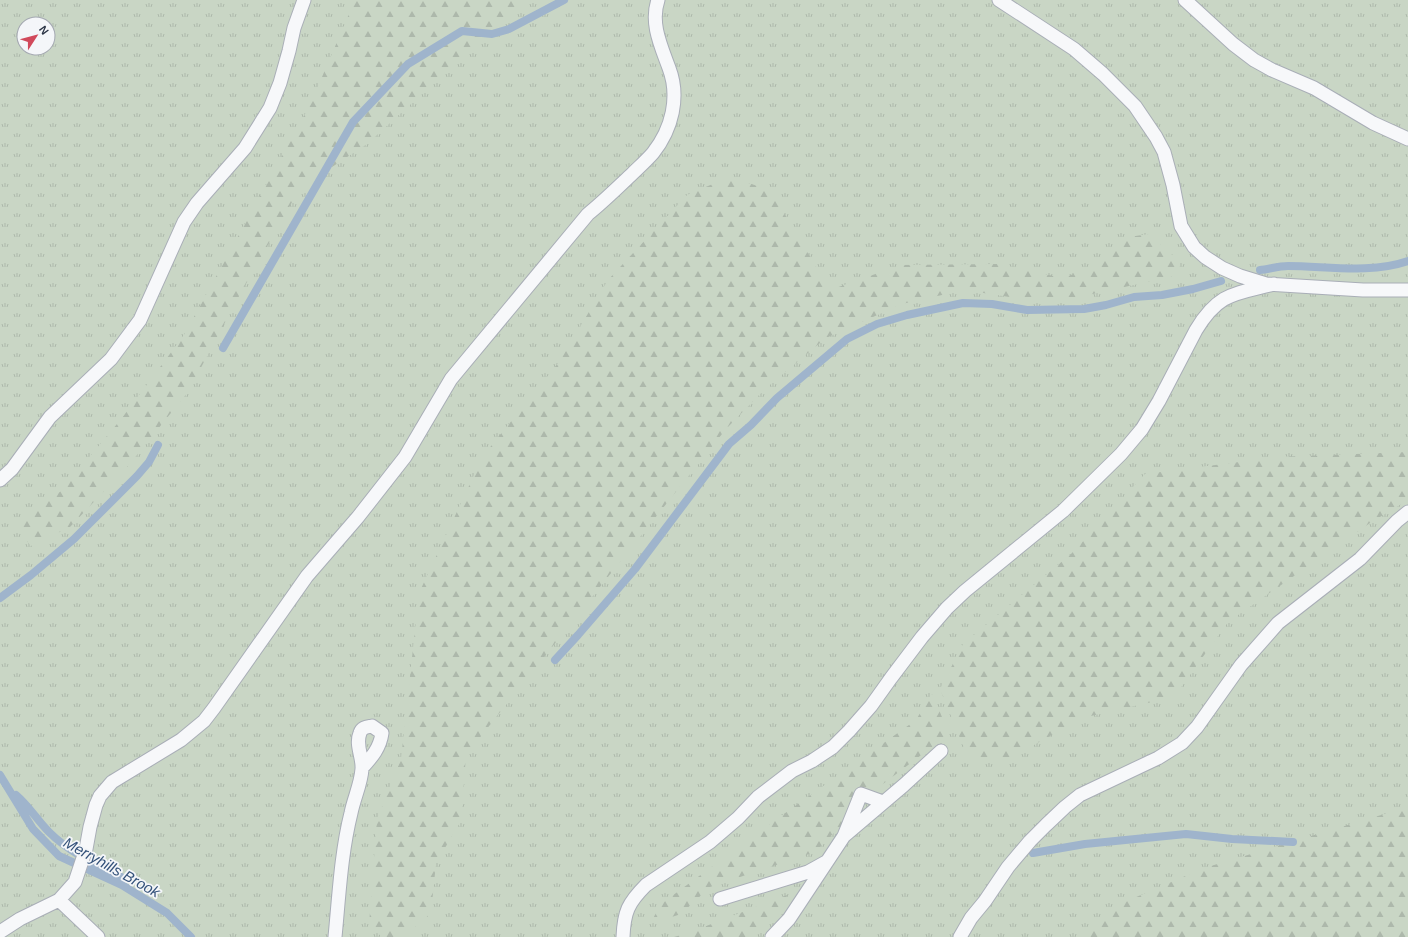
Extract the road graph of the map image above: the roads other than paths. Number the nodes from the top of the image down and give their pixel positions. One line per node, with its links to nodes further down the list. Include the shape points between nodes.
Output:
1 (304, 0): 8 (lane, via 280,83 270,108 245,148 201,198 184,222 140,320 111,359 50,417 12,469)
2 (658, 0): 16 (lane, via 655,8 656,26 672,76 674,101 668,128 653,153 588,214 451,379 405,457 307,576 204,721 181,740 112,782 100,796 75,882)
3 (999, 0): 6 (lane, via 1074,49 1135,106 1164,152 1181,226 1194,247 1222,268 1240,276)
4 (1185, 0): 5 (lane, via 1254,60 1314,88 1373,122)
5 (1408, 138)
6 (1274, 284): 7 (lane, via 1363,290); 20 (lane, via 1240,292 1215,305 1196,330 1142,429 1121,454 1063,511 947,608 922,636 871,706 833,747 792,771 758,797 710,842 646,885 631,900)
7 (1408, 290)
8 (0, 480)
9 (1408, 512): 22 (lane, via 1372,549 1278,623 1241,665 1197,727 1182,743 1158,758 1080,795 1051,820 1008,867)
10 (941, 751): 12 (lane)
11 (362, 768): 19 (lane, via 345,850)
12 (883, 802): 13 (lane); 13 (lane, via 860,794)
13 (844, 836): 14 (lane)
14 (827, 862): 15 (lane, via 808,872); 21 (lane, via 789,919)
15 (720, 899)
16 (59, 900): 17 (lane); 18 (lane)
17 (0, 932)
18 (98, 937)
19 (335, 937)
20 (623, 937)
21 (772, 937)
22 (960, 937)

